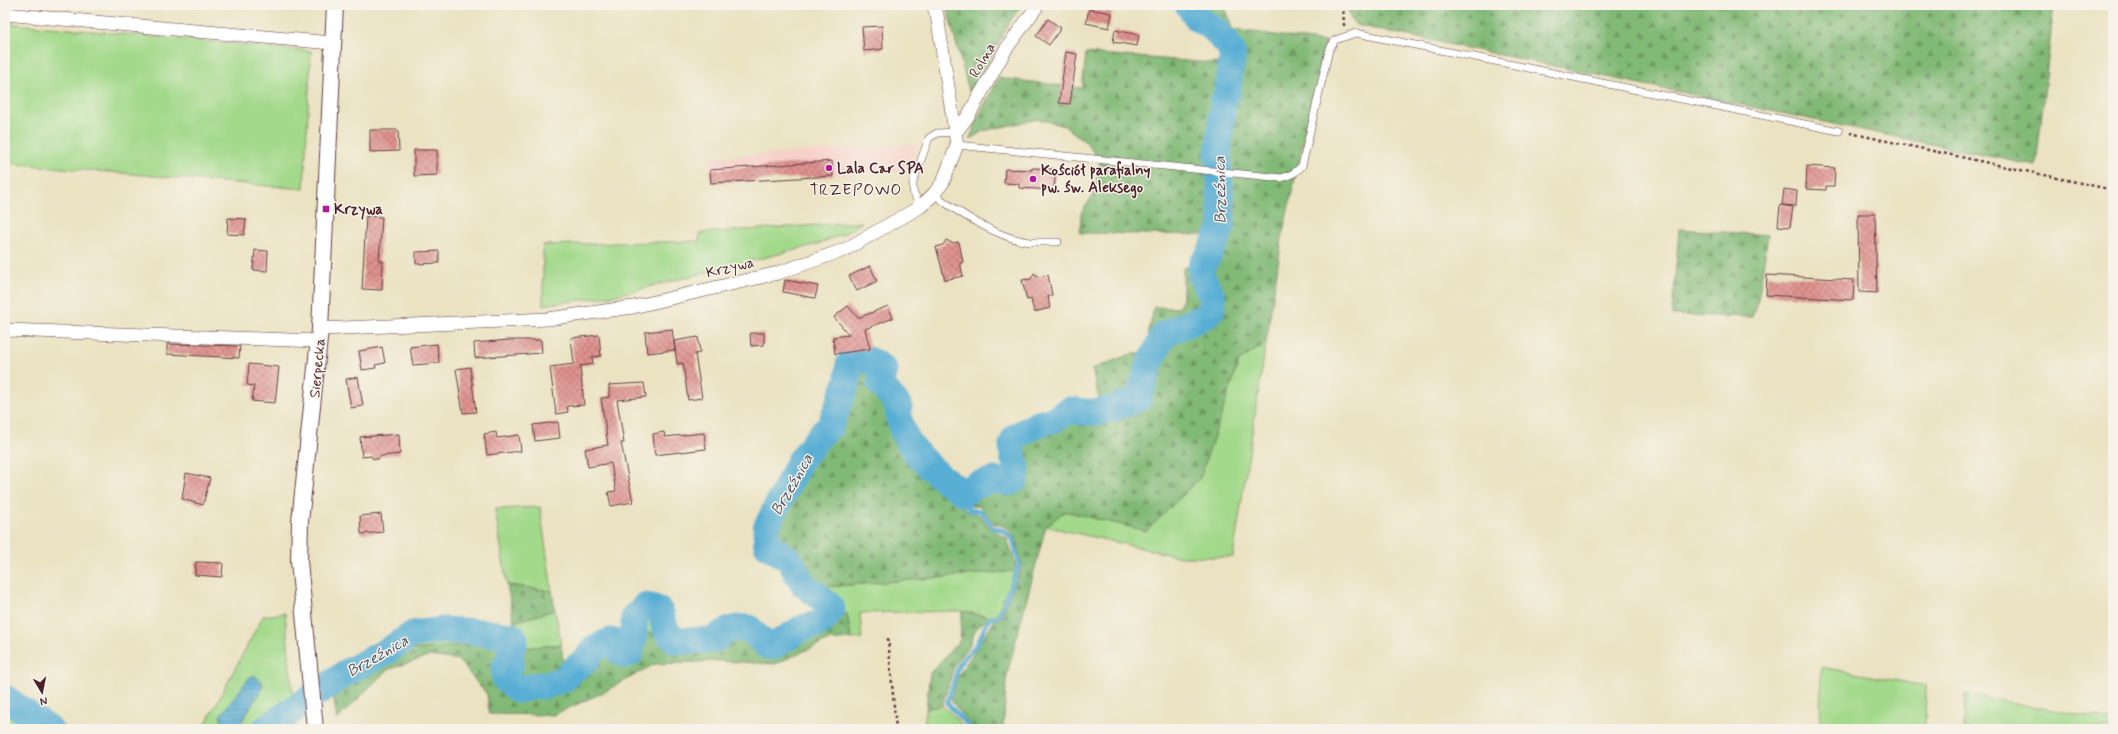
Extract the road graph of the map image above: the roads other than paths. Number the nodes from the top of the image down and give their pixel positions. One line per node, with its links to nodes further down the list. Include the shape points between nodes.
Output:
1 (335, 5): 5 (street, Sierpecka)
2 (933, 5): 7 (street, Krzywa, via 937,15)
3 (1038, 5): 7 (street, Rolna, via 1006,49)
4 (5, 14): 5 (street)
5 (332, 43): 12 (street, Sierpecka)
6 (1839, 131): 7 (lane, via 1356,33 1335,40 1329,50 1302,166 1282,178)
7 (956, 139): 8 (street, Krzywa, via 943,182); 9 (lane, via 937,132 929,138 913,182 913,191)
8 (934, 194): 9 (street, Krzywa); 10 (lane, via 947,205 1011,237 1030,242)
9 (920, 207): 12 (street, Krzywa, via 844,250 778,273 633,307 548,319)
10 (1058, 242)
11 (5, 330): 12 (street, Krzywa)
12 (320, 335): 13 (street, Sierpecka, via 300,522 299,561)
13 (315, 729)

